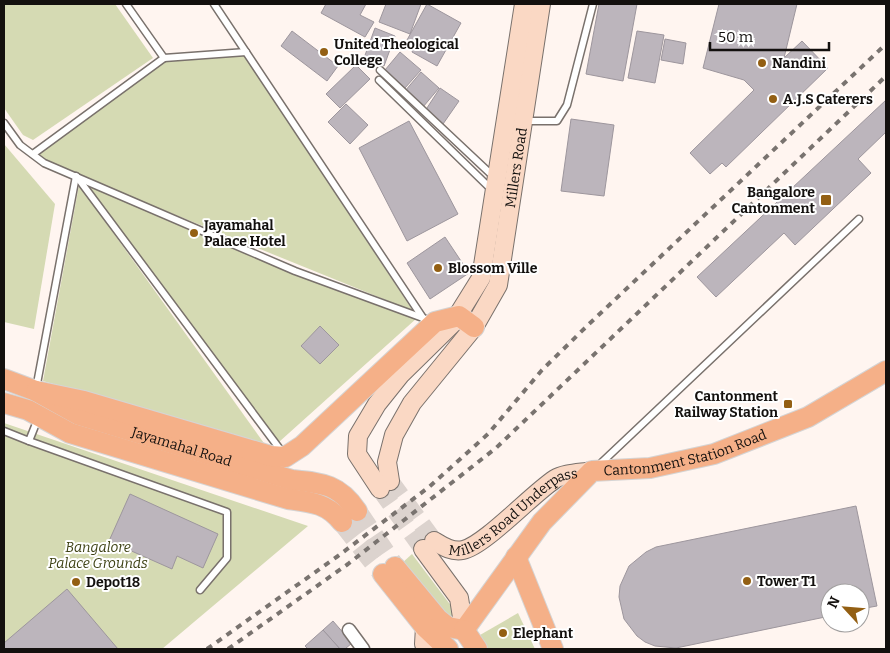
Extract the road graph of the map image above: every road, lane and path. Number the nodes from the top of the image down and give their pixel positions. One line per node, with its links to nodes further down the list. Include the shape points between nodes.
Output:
1 (126, 4): 7 (lane)
2 (214, 4): 6 (lane)
3 (524, 4): 10 (street, Millers Road)
4 (541, 4): 10 (street, Millers Road)
5 (593, 4): 10 (lane, via 567,105 557,121)
6 (246, 52): 7 (lane); 16 (lane)
7 (164, 58): 12 (lane)
8 (380, 70): 14 (lane)
9 (379, 80): 14 (lane)
10 (514, 121): 14 (street, Millers Road); 17 (street, Millers Road, via 498,285)
11 (4, 123): 12 (lane, via 20,145)
12 (33, 154): 13 (lane)
13 (76, 176): 16 (lane, via 295,271); 20 (lane); 25 (lane)
14 (496, 186): 17 (street, Millers Road, via 481,278)
15 (860, 219): 26 (lane)
16 (429, 320): 17 (main road); 25 (main road, via 302,446)
17 (466, 321): 17 (street, via 401,374 377,404 358,436 357,454 385,485 394,435)
18 (886, 371): 26 (main road, Cantonment Station Road, via 808,417 714,454 650,468)
19 (4, 379): 20 (main road, Jayamahal Road)
20 (36, 391): 21 (main road, Jayamahal Road, via 79,415 292,480 326,484 348,498 350,516 318,503 288,499 70,433 28,410); 25 (main road, via 84,400 271,456)
21 (4, 403)
22 (35, 426): 24 (lane)
23 (4, 431): 24 (lane)
24 (30, 441): 28 (lane, via 227,512 227,558)
25 (285, 457)
26 (592, 471): 27 (main road, Cantonment Station Road, via 542,522); 31 (street, Millers Road Underpass, via 557,478 482,540 464,550 429,545 459,598)
27 (516, 557): 31 (main road); 36 (main road)
28 (200, 590)
29 (425, 627): 31 (main road, via 389,570 438,619 448,627); 33 (street, via 424,644); 34 (main road)
30 (349, 630): 32 (street)
31 (464, 630): 35 (main road)
32 (363, 649)
33 (427, 649)
34 (448, 649)
35 (477, 649)
36 (553, 649)

